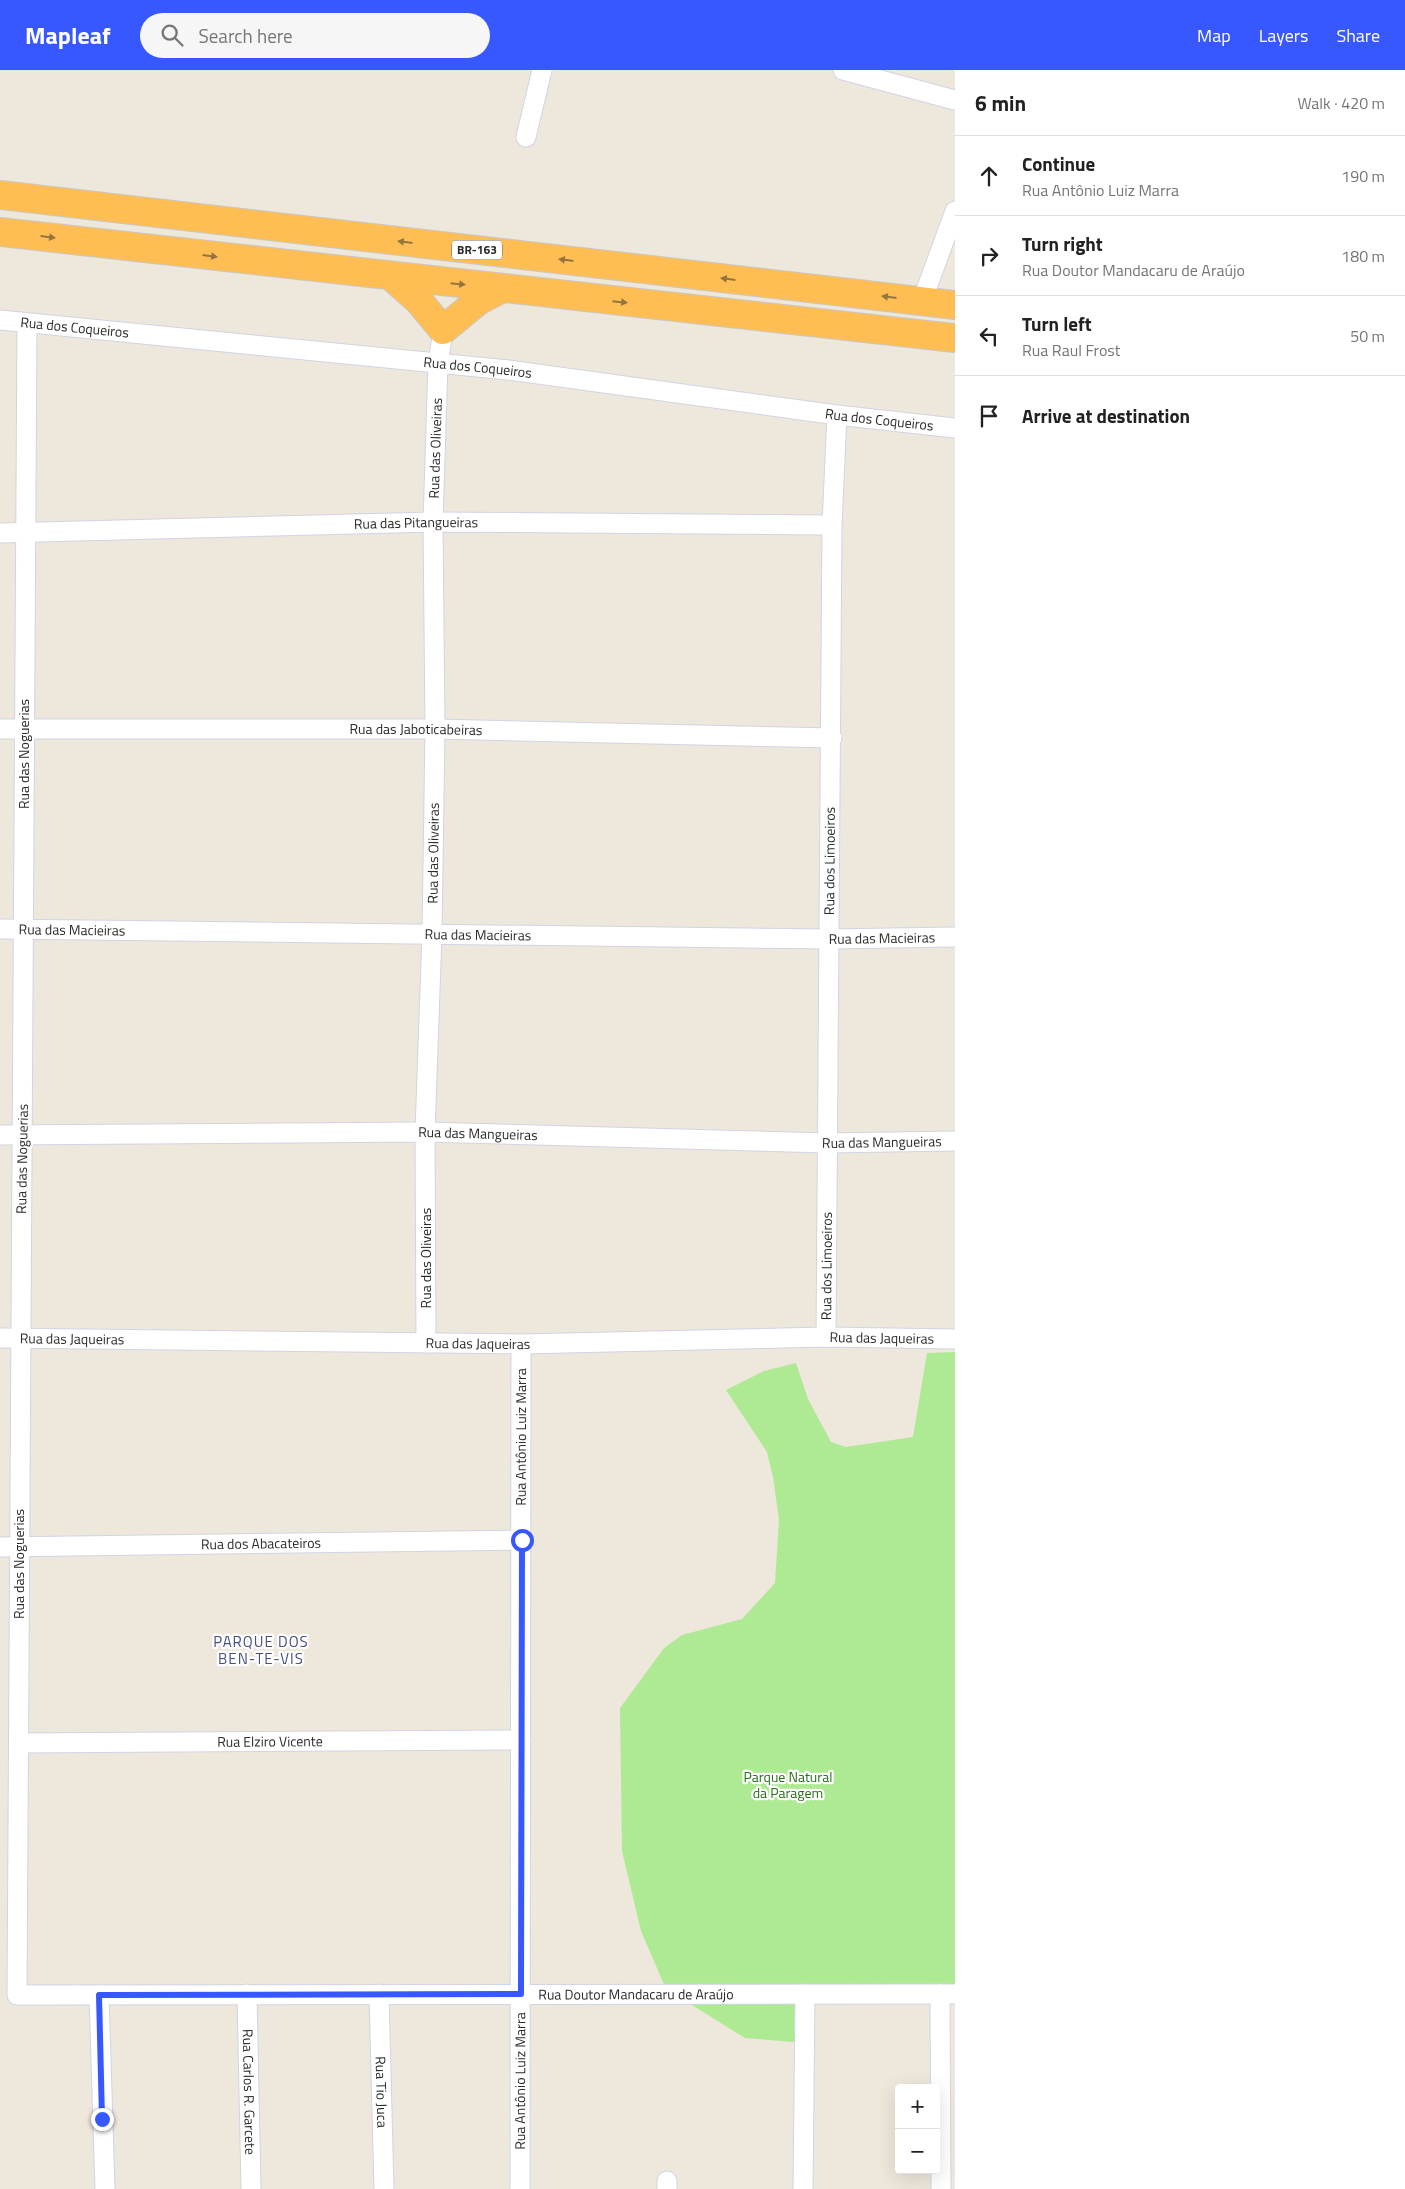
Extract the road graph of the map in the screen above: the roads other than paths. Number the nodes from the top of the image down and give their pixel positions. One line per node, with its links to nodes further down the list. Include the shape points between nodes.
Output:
1 (542, 70): 4 (street)
2 (843, 70): 3 (street)
3 (955, 100)
4 (526, 137)
5 (0, 196): 10 (highway, BR-163, one-way to 5)
6 (955, 211): 10 (street)
7 (0, 232): 8 (highway, one-way to 8)
8 (392, 277): 9 (highway, one-way to 9); 14 (highway, via 418,300)
9 (501, 289): 14 (highway, via 478,301); 15 (highway, one-way to 15)
10 (922, 301): 11 (highway, BR-163)
11 (955, 304)
12 (0, 320): 13 (street, Rua dos Coqueiros)
13 (28, 323): 16 (street, Rua dos Coqueiros); 22 (street, Rua das Noguerias)
14 (443, 330): 16 (street, Rua das Oliveiras)
15 (955, 338)
16 (438, 363): 17 (street, Rua dos Coqueiros); 19 (street, Rua das Oliveiras)
17 (837, 415): 18 (street, Rua dos Coqueiros); 20 (street, Rua dos Limoeiros)
18 (955, 428)
19 (433, 522): 20 (street, Rua das Pitangueiras); 22 (street, Rua das Pitangueiras); 25 (street, Rua das Oliveiras)
20 (832, 525): 26 (street, Rua dos Limoeiros)
21 (0, 533): 22 (street, Rua das Pitangueiras)
22 (25, 533): 24 (street, Rua das Noguerias)
23 (0, 729): 24 (street, Rua das Jaboticabeiras)
24 (24, 729): 25 (street, Rua das Jaboticabeiras); 28 (street, Rua das Noguerias)
25 (434, 729): 26 (street, Rua das Jaboticabeiras); 29 (street, Rua das Oliveiras)
26 (832, 738): 31 (street, Rua dos Limoeiros)
27 (0, 929): 28 (street, Rua das Macieiras)
28 (23, 929): 29 (street, Rua das Macieiras); 34 (street, Rua das Noguerias)
29 (432, 934): 31 (street, Rua das Macieiras); 32 (street, Rua das Oliveiras)
30 (955, 937): 31 (street, Rua das Macieiras)
31 (830, 939): 36 (street, Rua dos Limoeiros)
32 (425, 1132): 34 (street, Rua das Mangueiras); 36 (street, Rua das Mangueiras); 41 (street, Rua das Oliveiras)
33 (0, 1134): 34 (street, Rua das Mangueiras)
34 (24, 1135): 39 (street, Rua das Noguerias)
35 (955, 1141): 36 (street, Rua das Mangueiras)
36 (827, 1143): 37 (street, Rua dos Limoeiros)
37 (826, 1337): 40 (street, Rua das Jaqueiras); 42 (street, Rua das Jaqueiras)
38 (0, 1338): 39 (street, Rua das Jaqueiras)
39 (21, 1338): 41 (street, Rua das Jaqueiras); 45 (street, Rua das Noguerias)
40 (955, 1339)
41 (426, 1343): 42 (street, Rua das Jaqueiras)
42 (520, 1344): 43 (street, Rua Antônio Luiz Marra)
43 (522, 1540): 45 (street, Rua dos Abacateiros); 46 (street, Rua Antônio Luiz Marra)
44 (0, 1547): 45 (street, Rua dos Abacateiros)
45 (20, 1547): 47 (street, Rua das Noguerias)
46 (521, 1740): 47 (street, Rua Elziro Vicente); 50 (street, Rua Antônio Luiz Marra)
47 (19, 1743): 53 (street, Rua das Noguerias)
48 (247, 1994): 49 (street, Rua Doutor Mandacaru de Araújo); 54 (street, Rua Doutor Mandacaru de Araújo); 57 (street, Rua Carlos R. Garcete)
49 (379, 1994): 50 (street, Rua Doutor Mandacaru de Araújo); 58 (street, Rua Tio Juca)
50 (521, 1994): 51 (street, Rua Doutor Mandacaru de Araújo); 59 (street, Rua Antônio Luiz Marra)
51 (805, 1994): 52 (street, Rua Doutor Mandacaru de Araújo); 55 (street)
52 (948, 1994): 60 (street)
53 (17, 1995): 54 (street, Rua Doutor Mandacaru de Araújo)
54 (99, 1995): 56 (street)
55 (804, 2188)
56 (105, 2189)
57 (251, 2189)
58 (384, 2189)
59 (520, 2189)
60 (940, 2189)

